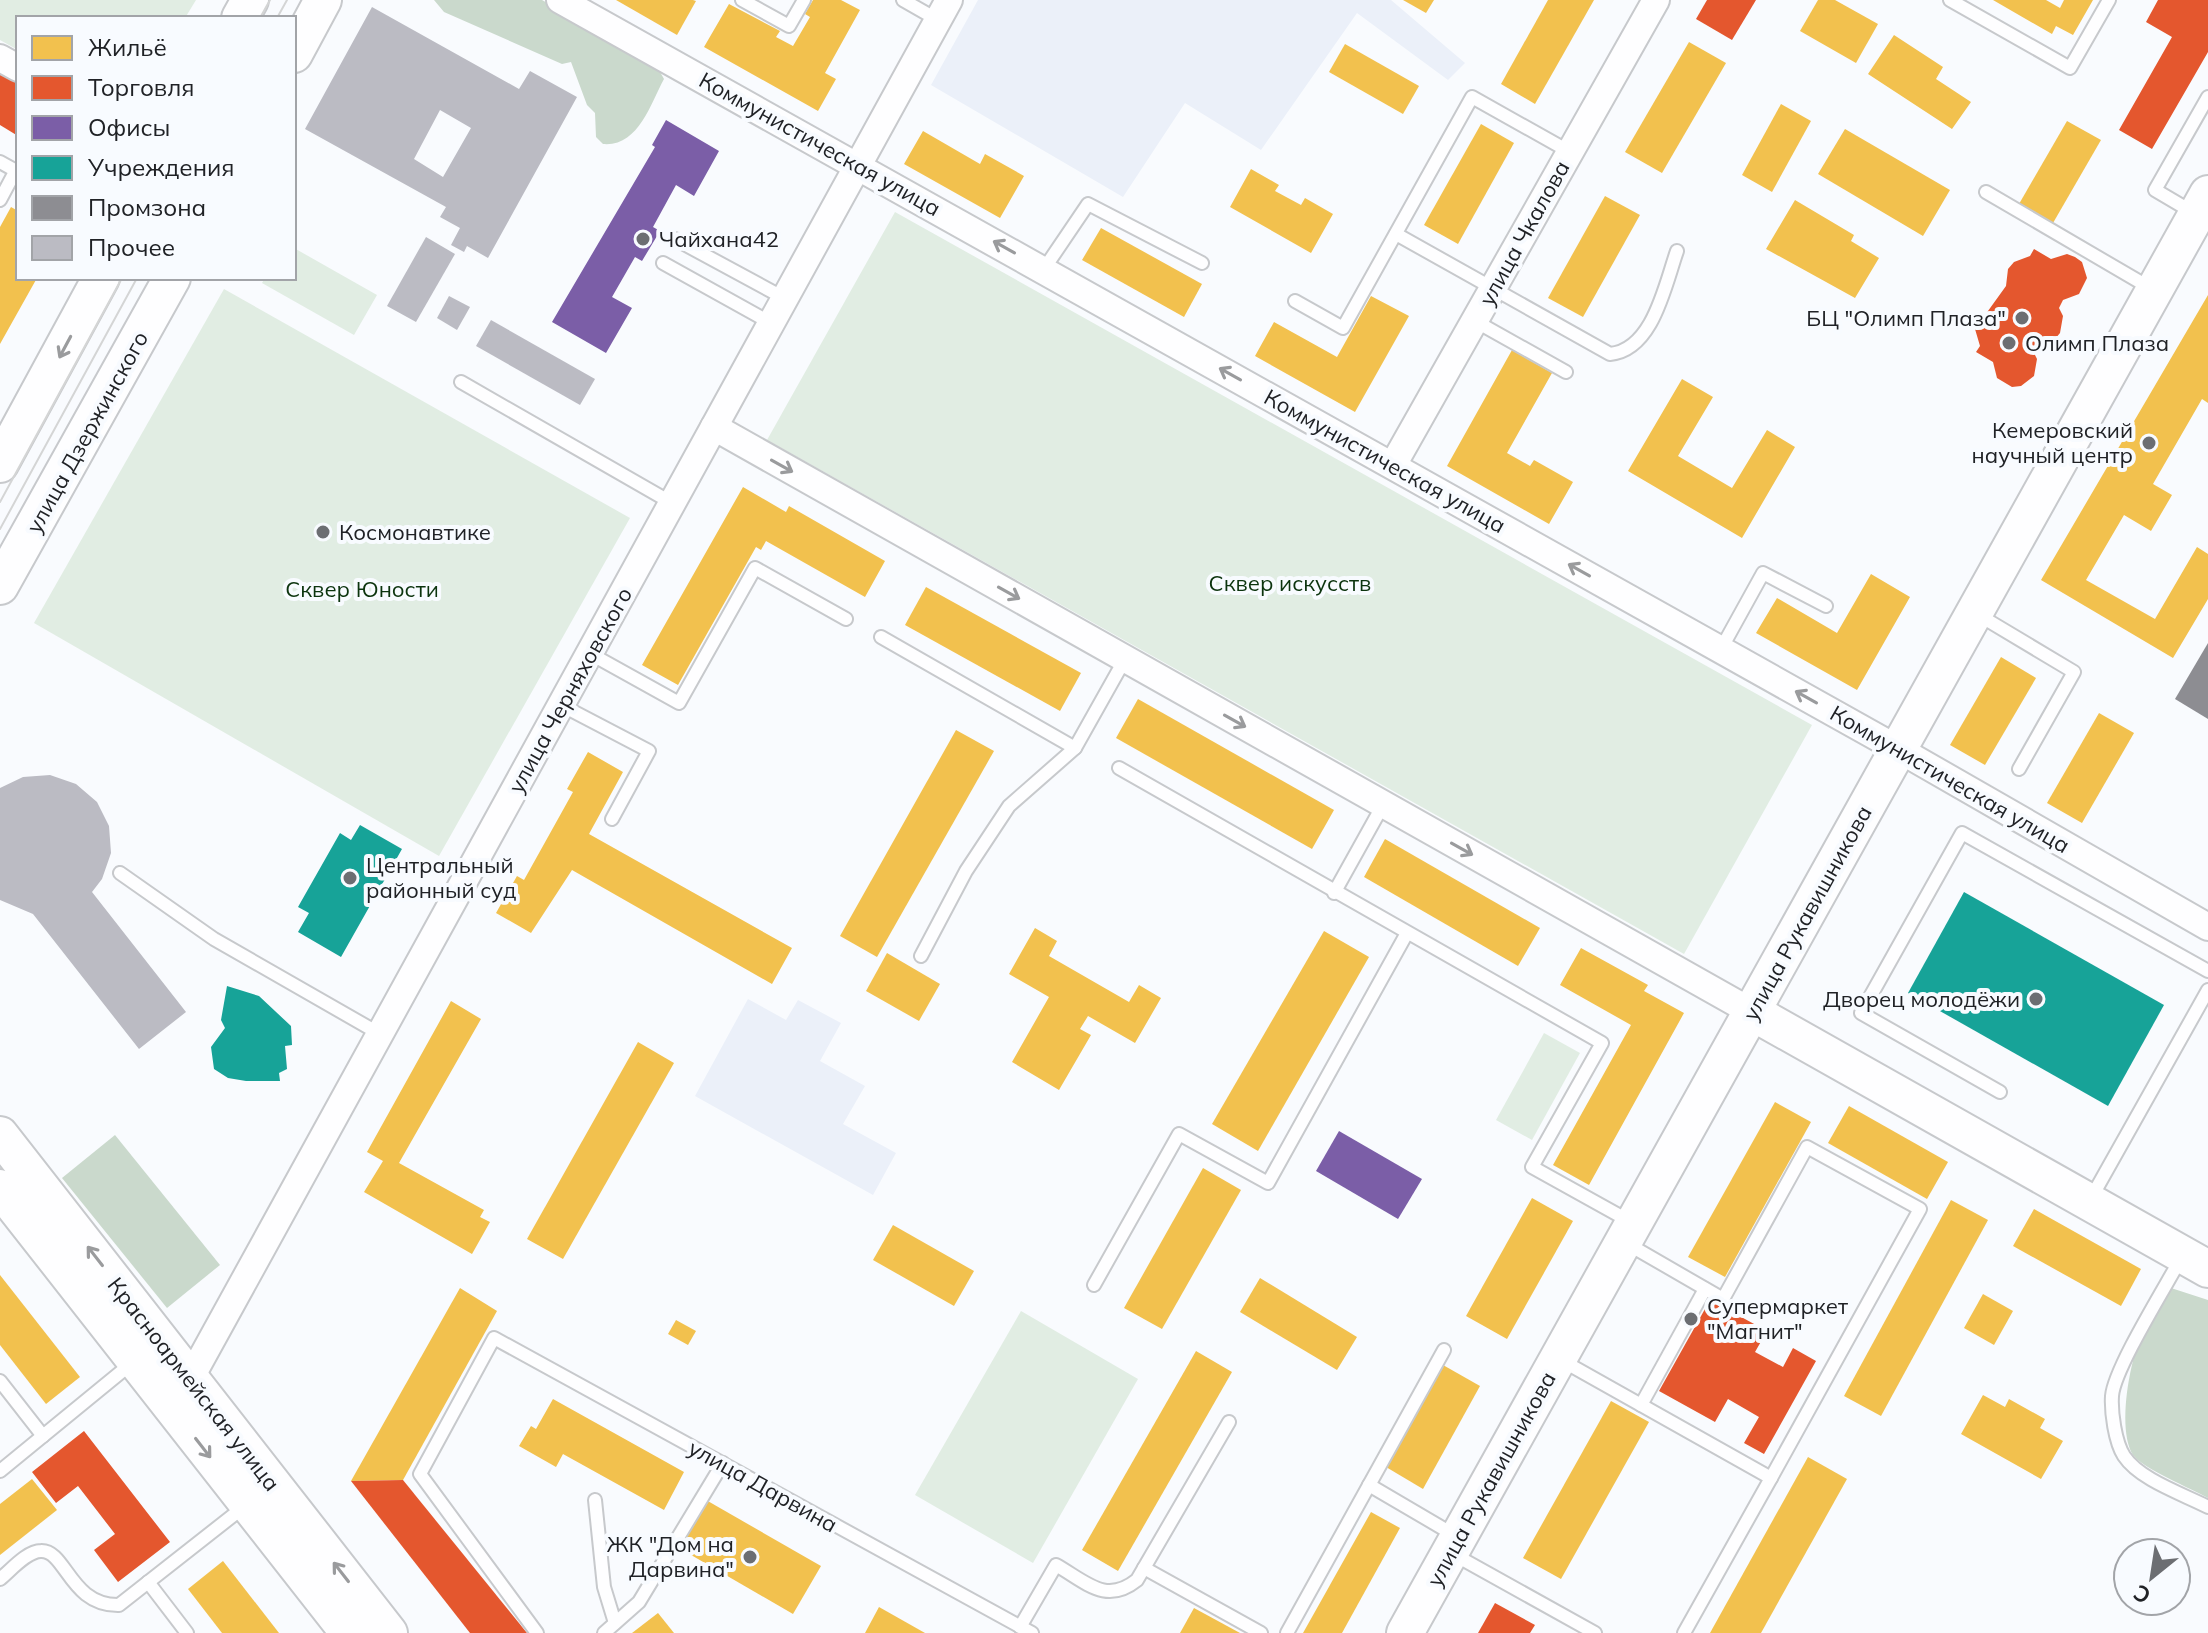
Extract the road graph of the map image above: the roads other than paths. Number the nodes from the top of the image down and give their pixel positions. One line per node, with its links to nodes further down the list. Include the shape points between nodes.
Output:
1 (323, 0): 10 (street)
2 (560, 0): 13 (street, Коммунистическая улица)
3 (742, 0): 4 (lane, via 789,26)
4 (804, 0)
5 (903, 0): 9 (lane)
6 (1656, 0): 12 (street, улица Чкалова)
7 (1950, 0): 8 (lane, via 2070,68)
8 (2109, 0)
9 (944, 10): 13 (street, улица Черняховского)
10 (296, 50)
11 (2208, 97): 17 (lane, via 2155,190)
12 (1570, 152): 18 (lane, via 1472,97); 26 (street, улица Чкалова)
13 (858, 165): 23 (street, Коммунистическая улица, one-way to 13); 28 (street, улица Черняховского)
14 (16, 173): 16 (lane)
15 (1986, 192): 27 (lane)
16 (0, 200)
17 (2204, 210): 27 (street, улица Рукавишникова)
18 (1396, 234): 26 (lane); 29 (lane, via 1343,328)
19 (675, 239): 28 (lane)
20 (1677, 251): 26 (lane, via 1651,320 1621,353 1610,354)
21 (663, 263): 31 (lane)
22 (1202, 263): 23 (lane, via 1088,204)
23 (1044, 269): 36 (street, Коммунистическая улица, one-way to 23)
24 (100, 280): 35 (street, one-way to 35)
25 (171, 280): 38 (street, улица Дзержинского)
26 (1492, 290): 30 (street, улица Чкалова)
27 (2154, 290): 40 (street, улица Рукавишникова)
28 (784, 298): 31 (street, улица Черняховского)
29 (1295, 301)
30 (1475, 321): 32 (lane); 36 (street, улица Чкалова)
31 (771, 323): 34 (street, улица Черняховского)
32 (1566, 372)
33 (461, 382): 37 (lane)
34 (714, 427): 37 (street, улица Черняховского); 45 (street, one-way to 45)
35 (0, 464)
36 (1393, 465): 43 (street, Коммунистическая улица, one-way to 36)
37 (672, 503): 44 (street, улица Черняховского)
38 (0, 586)
39 (1826, 606): 43 (lane, via 1763,573)
40 (1975, 612): 48 (street, улица Рукавишникова); 50 (lane, via 2074,672)
41 (846, 619): 44 (lane, via 755,568 679,703)
42 (881, 637): 47 (lane)
43 (1721, 649): 48 (street, Коммунистическая улица, one-way to 43)
44 (589, 653): 46 (street, улица Черняховского)
45 (1125, 659): 47 (lane); 51 (street, one-way to 51)
46 (561, 705): 52 (lane, via 649,751); 61 (street, улица Черняховского)
47 (1075, 748): 57 (lane, via 1009,806 966,871)
48 (1898, 749): 55 (street, Коммунистическая улица); 60 (street, улица Рукавишникова)
49 (1119, 768): 54 (lane)
50 (2019, 769)
51 (1383, 805): 54 (lane); 60 (street, one-way to 60)
52 (612, 819)
53 (120, 873): 61 (lane, via 214,939)
54 (1334, 893): 56 (lane)
55 (2206, 922)
56 (1407, 933): 66 (lane, via 1602,1043 1532,1167); 68 (lane, via 1268,1183 1179,1134)
57 (921, 956)
58 (2208, 971): 62 (lane, via 1962,833 1861,1013)
59 (2208, 990): 65 (lane)
60 (1752, 1012): 65 (street); 66 (street, улица Рукавишникова)
61 (380, 1034): 74 (street, улица Черняховского)
62 (2000, 1092)
63 (0, 1135): 74 (street, Красноармейская улица, one-way to 63)
64 (0, 1188): 72 (street, Красноармейская улица)
65 (2089, 1202): 67 (street)
66 (1629, 1233): 69 (lane); 71 (street, улица Рукавишникова)
67 (2195, 1262): 84 (lane, via 2132,1349 2112,1394 2124,1457)
68 (1094, 1285)
69 (1705, 1289): 75 (lane); 80 (lane, via 1723,1299 1807,1147 1920,1209)
70 (1444, 1350): 81 (lane)
71 (1559, 1358): 75 (lane); 85 (street, улица Рукавишникова)
72 (135, 1361): 74 (street, Красноармейская улица); 77 (lane)
73 (0, 1381): 77 (lane)
74 (178, 1390): 83 (street, Красноармейская улица, one-way to 83); 93 (street, Красноармейская улица, one-way to 74)
75 (1641, 1405): 80 (lane)
76 (1229, 1422): 86 (lane)
77 (43, 1436): 79 (lane)
78 (723, 1463): 89 (lane, via 639,1602); 90 (lane, улица Дарвина); 94 (lane, улица Дарвина, via 494,1338 420,1474)
79 (0, 1471)
80 (1771, 1478): 100 (lane)
81 (1369, 1485): 85 (lane); 97 (lane)
82 (595, 1500): 89 (lane, via 597,1544)
83 (248, 1504): 88 (lane); 92 (street, Красноармейская улица)
84 (2208, 1507)
85 (1454, 1545): 98 (street, улица Рукавишникова); 99 (lane)
86 (1144, 1568): 90 (lane, via 1122,1591 1104,1592 1056,1565); 96 (lane)
87 (0, 1579): 88 (lane, via 42,1551 52,1554 84,1594 101,1606 119,1605)
88 (148, 1582): 91 (lane)
89 (615, 1623): 95 (lane)
90 (1026, 1630)
91 (187, 1633)
92 (349, 1633)
93 (389, 1633)
94 (537, 1633)
95 (604, 1633)
96 (1261, 1633)
97 (1287, 1633)
98 (1405, 1633)
99 (1595, 1633)
100 (1684, 1633)

